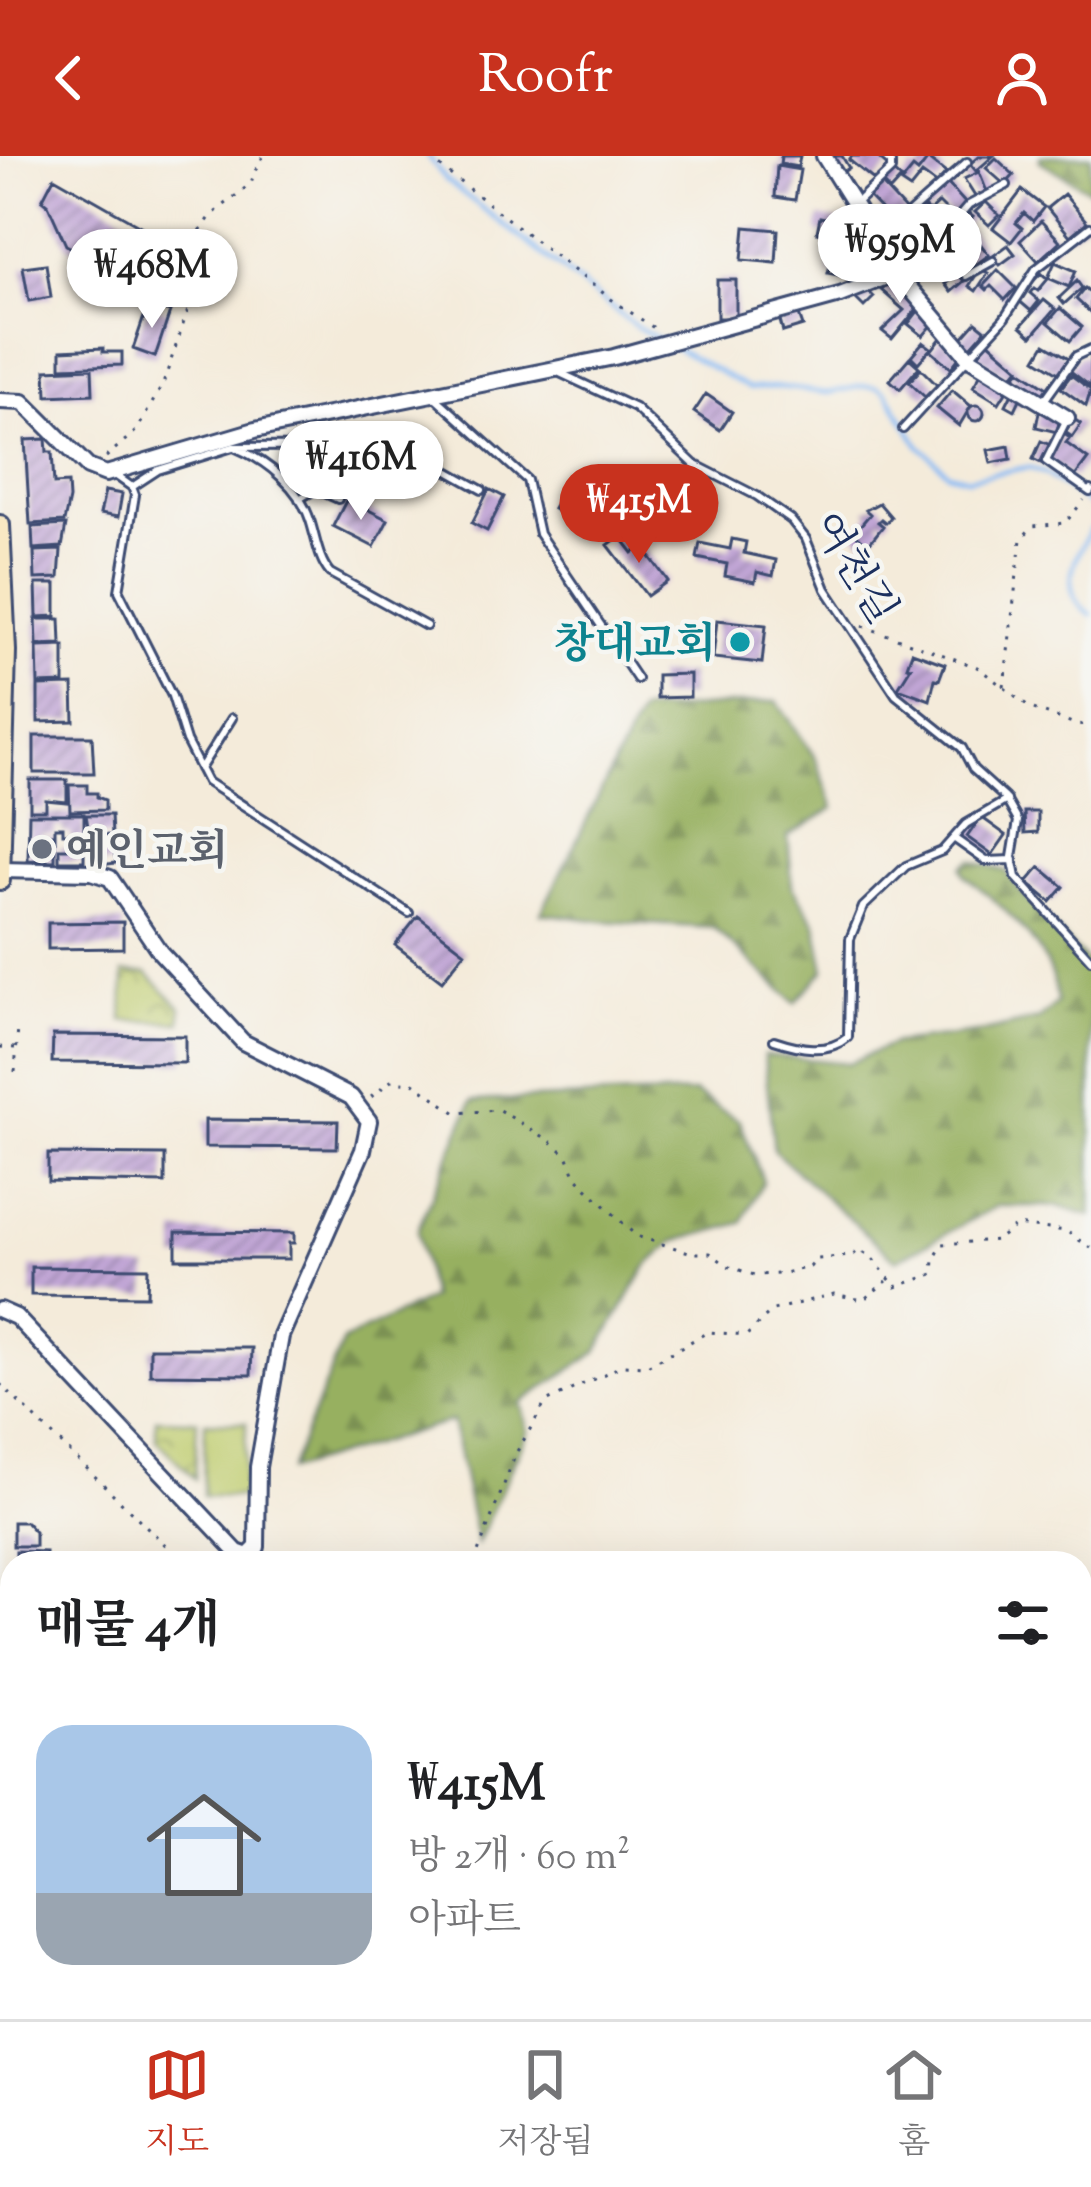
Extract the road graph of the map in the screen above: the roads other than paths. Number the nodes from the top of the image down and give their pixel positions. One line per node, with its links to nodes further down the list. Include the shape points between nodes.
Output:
1 (824, 156): 5 (street)
2 (884, 156): 5 (lane, via 891,170)
3 (967, 162): 8 (lane)
4 (1007, 185): 7 (lane, via 969,205)
5 (854, 204): 8 (street)
6 (1090, 227): 12 (lane, via 1036,269)
7 (938, 241): 9 (lane, via 967,276); 10 (lane)
8 (877, 242): 10 (street)
9 (994, 262)
10 (897, 273): 12 (street); 13 (street)
11 (1090, 352): 16 (lane, via 1076,356)
12 (970, 358): 16 (street); 18 (lane)
13 (554, 370): 14 (street); 31 (lane, 여천길, via 635,408 694,464 791,520 896,695 962,748)
14 (433, 394): 20 (street, via 255,430); 28 (lane, via 527,480 539,534)
15 (0, 401): 20 (street, via 19,400 88,466)
16 (1041, 405): 17 (street)
17 (1067, 418): 23 (lane, via 1046,461)
18 (903, 429)
19 (233, 447): 21 (lane, via 158,470); 22 (lane, via 395,444); 24 (lane, via 260,459)
20 (112, 472): 21 (lane)
21 (132, 487): 30 (lane, via 119,591)
22 (482, 490)
23 (1090, 491)
24 (299, 499): 25 (lane, via 316,490); 27 (lane, via 325,568)
25 (338, 500)
26 (0, 525): 34 (street)
27 (426, 626)
28 (637, 679)
29 (232, 718): 30 (lane)
30 (200, 769): 36 (lane, via 214,789)
31 (1007, 800): 32 (lane); 33 (lane, via 1018,830)
32 (955, 839): 33 (lane, via 986,861); 38 (lane, via 906,866 858,916 850,939 848,1037 827,1047)
33 (1012, 860): 37 (lane, via 1019,881)
34 (1, 870): 35 (street); 41 (street, via 110,878 160,952 244,1042 341,1091 369,1121 280,1336)
35 (0, 880)
36 (410, 913)
37 (1091, 960)
38 (775, 1040)
39 (0, 1310): 40 (street, via 16,1317)
40 (236, 1551)
41 (253, 1551)

